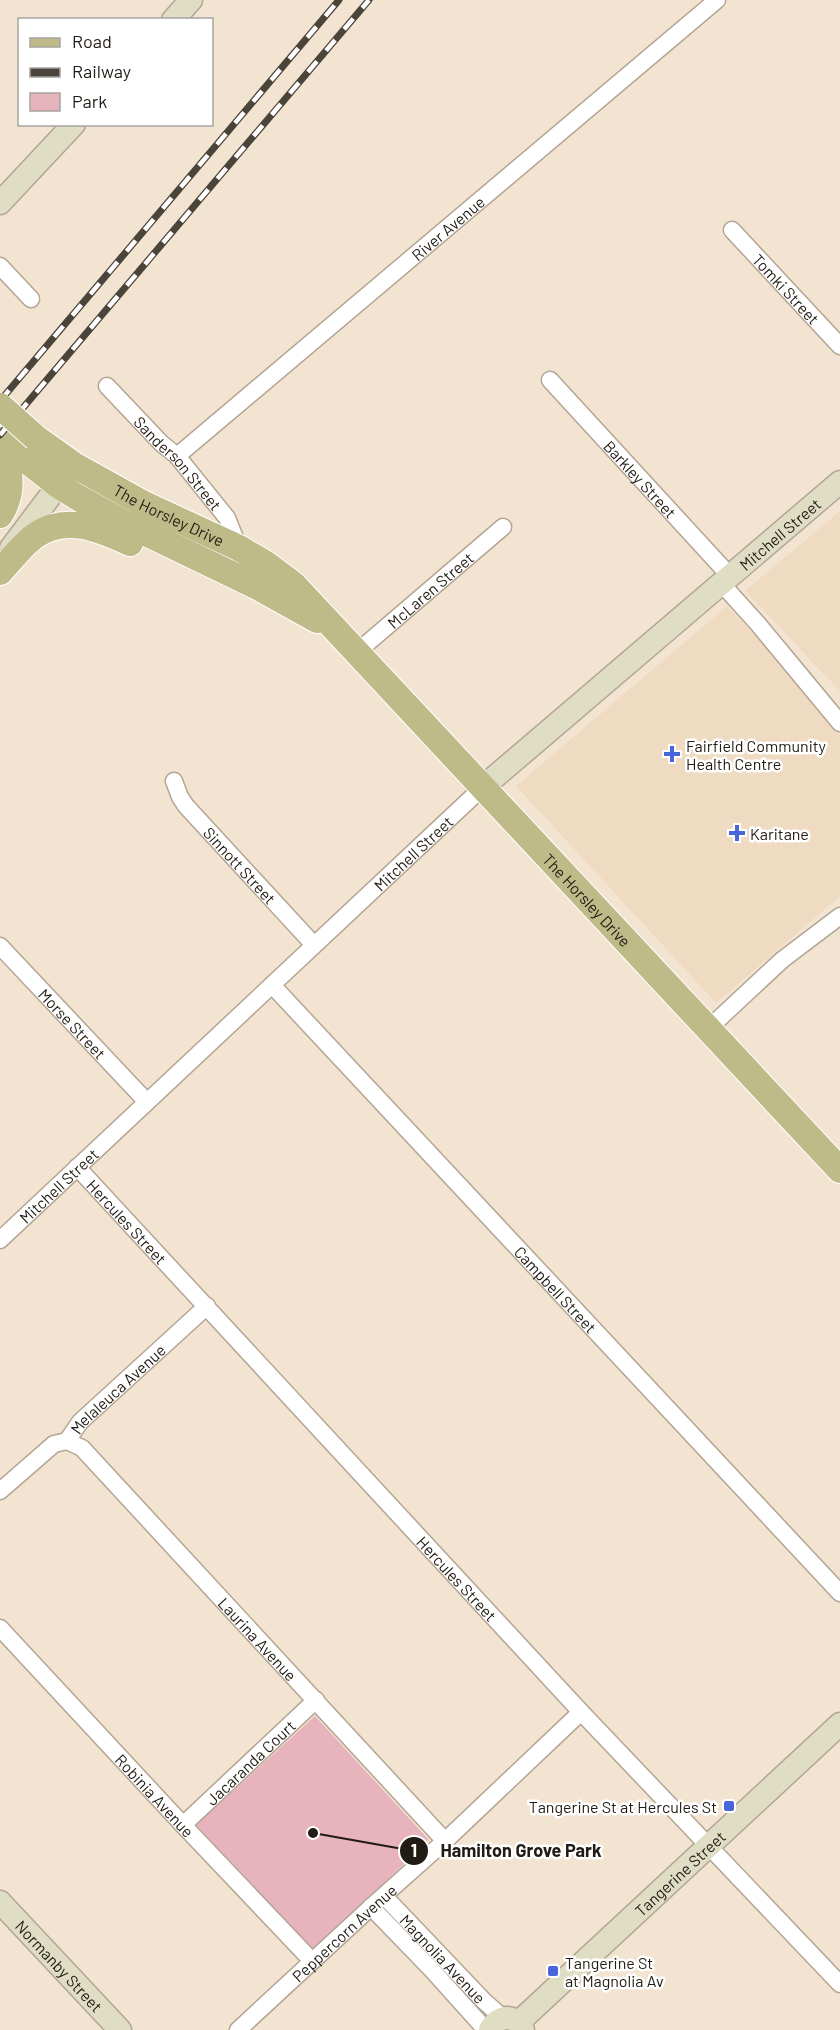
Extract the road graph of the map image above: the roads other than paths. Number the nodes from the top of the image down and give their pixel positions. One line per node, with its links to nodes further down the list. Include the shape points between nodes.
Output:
1 (191, 0): 3 (street)
2 (717, 0): 15 (street, River Avenue)
3 (175, 18)
4 (72, 126): 5 (street)
5 (0, 203)
6 (732, 230): 9 (street, Tomki Street)
7 (0, 266): 8 (street)
8 (31, 299)
9 (840, 346)
10 (550, 380): 26 (street, Barkley Street)
11 (107, 386): 15 (street, Sanderson Street)
12 (0, 406): 14 (main road, The Horsley Drive, bridge)
13 (0, 440): 14 (main road, The Horsley Drive)
14 (22, 454): 16 (main road, The Horsley Drive); 17 (main road, The Horsley Drive); 19 (main road)
15 (177, 456): 22 (street, Sanderson Street, via 227,518)
16 (67, 460): 17 (street); 22 (main road, The Horsley Drive, via 144,504)
17 (52, 481): 21 (street); 23 (main road, The Horsley Drive, via 117,519); 24 (street)
18 (840, 482): 26 (street, Mitchell Street)
19 (0, 515)
20 (503, 527): 28 (street, McLaren Street)
21 (0, 538)
22 (239, 548): 27 (main road, The Horsley Drive, via 294,585)
23 (203, 560): 25 (main road, via 170,557 99,529 61,525 36,535); 27 (main road, The Horsley Drive)
24 (0, 564)
25 (0, 572)
26 (725, 580): 29 (street, Barkley Street); 31 (street, Mitchell Street)
27 (334, 628): 28 (main road, The Horsley Drive)
28 (357, 652): 31 (main road, The Horsley Drive)
29 (840, 723)
30 (174, 781): 33 (street, Sinnott Street, via 186,807)
31 (483, 787): 33 (street, Mitchell Street); 36 (main road, The Horsley Drive)
32 (840, 916): 36 (street, via 782,960)
33 (314, 945): 35 (street, Mitchell Street)
34 (0, 946): 37 (street, Morse Street)
35 (272, 985): 37 (street, Mitchell Street); 44 (street, Campbell Street)
36 (708, 1029): 39 (main road, The Horsley Drive)
37 (147, 1102): 38 (street, Mitchell Street)
38 (77, 1167): 40 (street, Mitchell Street); 41 (street, Hercules Street)
39 (840, 1170)
40 (0, 1240)
41 (207, 1306): 42 (street, Melaleuca Avenue, via 80,1422); 47 (street, Hercules Street)
42 (67, 1441): 43 (street, Melaleuca Avenue, via 54,1444); 46 (street, Laurina Avenue, via 82,1448)
43 (3, 1482)
44 (840, 1593)
45 (0, 1628): 49 (street, Robinia Avenue)
46 (316, 1701): 49 (street, Jacaranda Court); 50 (street, Laurina Avenue)
47 (581, 1712): 50 (street, Peppercorn Avenue); 51 (street, Hercules Street)
48 (840, 1724): 51 (street, Tangerine Street)
49 (183, 1825): 55 (street, Robinia Avenue)
50 (445, 1841): 52 (street, Peppercorn Avenue)
51 (710, 1845): 56 (street, Hercules Street); 57 (street, Tangerine Street)
52 (384, 1896): 54 (street, Peppercorn Avenue); 57 (street, Magnolia Avenue)
53 (0, 1902): 58 (street, Normanby Street)
54 (371, 1907): 55 (street, Peppercorn Avenue); 57 (street, Magnolia Avenue, via 432,1970)
55 (312, 1961): 59 (street, Peppercorn Avenue)
56 (840, 1984)
57 (504, 2026)
58 (120, 2030)
59 (238, 2030)

